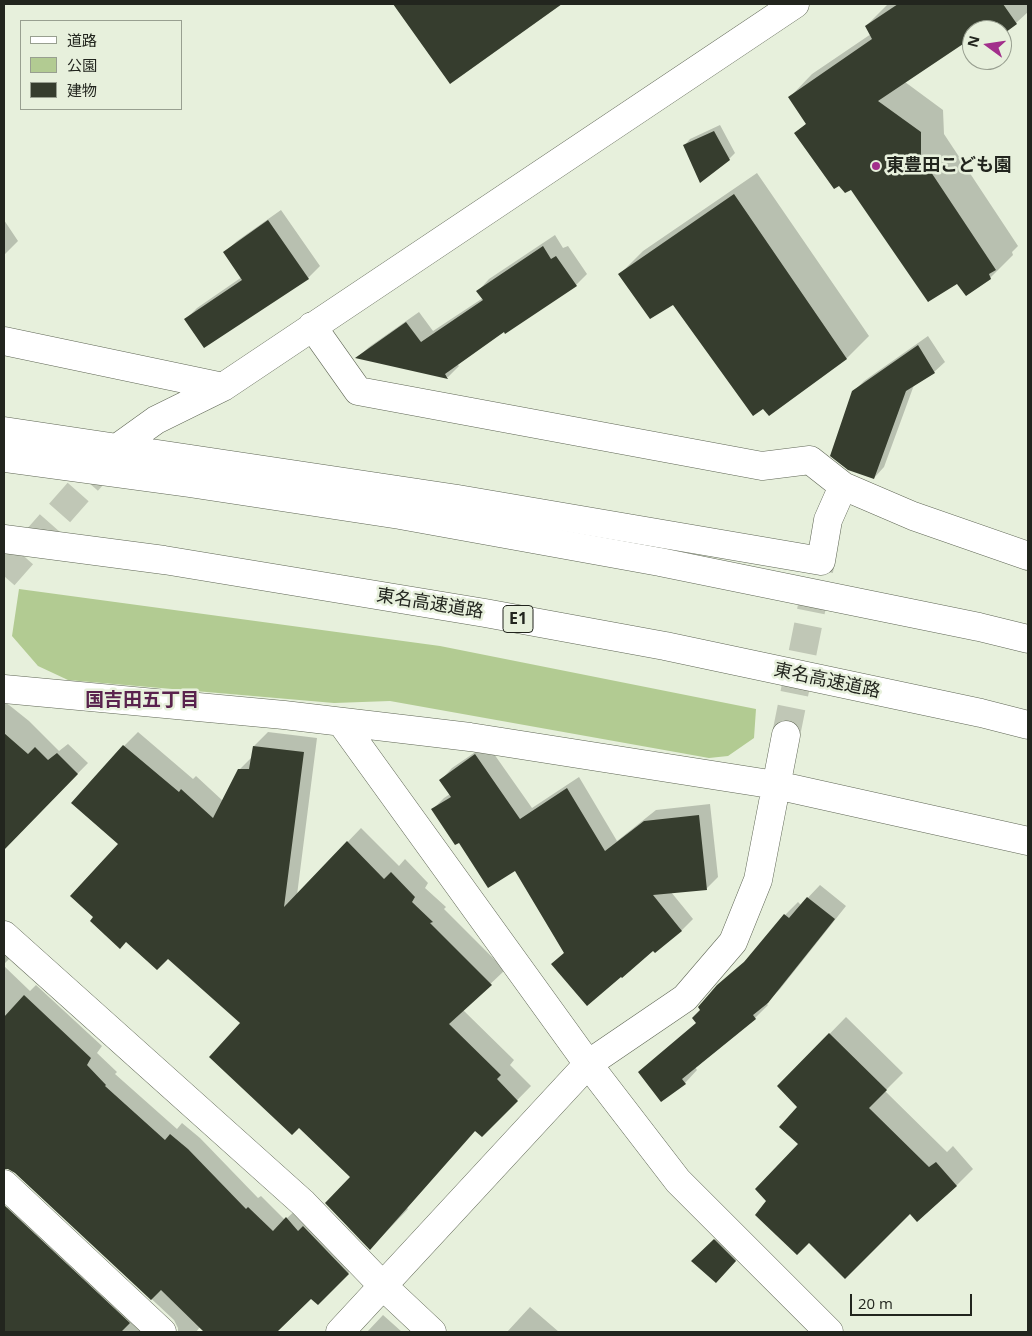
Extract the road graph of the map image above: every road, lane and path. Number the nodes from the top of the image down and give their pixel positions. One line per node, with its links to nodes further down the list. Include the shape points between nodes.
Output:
1 (795, 4): 2 (main road)
2 (312, 326): 4 (main road); 8 (main road, via 358,391 762,466 810,460)
3 (4, 340): 4 (main road)
4 (224, 387): 6 (main road, via 156,420)
5 (4, 431): 6 (main road)
6 (117, 448): 8 (main road, via 458,499 821,561 828,520)
7 (4, 458): 11 (main road, via 410,517 660,562)
8 (843, 486): 10 (main road, via 914,516)
9 (4, 539): 14 (main road, 東名高速道路 / E1, via 164,560 485,613 665,646)
10 (1028, 556)
11 (1028, 639)
12 (4, 690): 13 (main road)
13 (341, 722): 16 (main road, via 470,737); 19 (main road)
14 (1028, 725)
15 (786, 735): 16 (main road)
16 (776, 786): 17 (main road); 19 (main road, via 758,880 733,942 685,998)
17 (1028, 841)
18 (4, 935): 21 (main road, via 303,1203)
19 (588, 1064): 21 (main road); 25 (main road, via 678,1181)
20 (4, 1184): 22 (main road)
21 (383, 1286): 23 (main road); 24 (main road)
22 (162, 1332)
23 (340, 1332)
24 (432, 1332)
25 (830, 1332)

